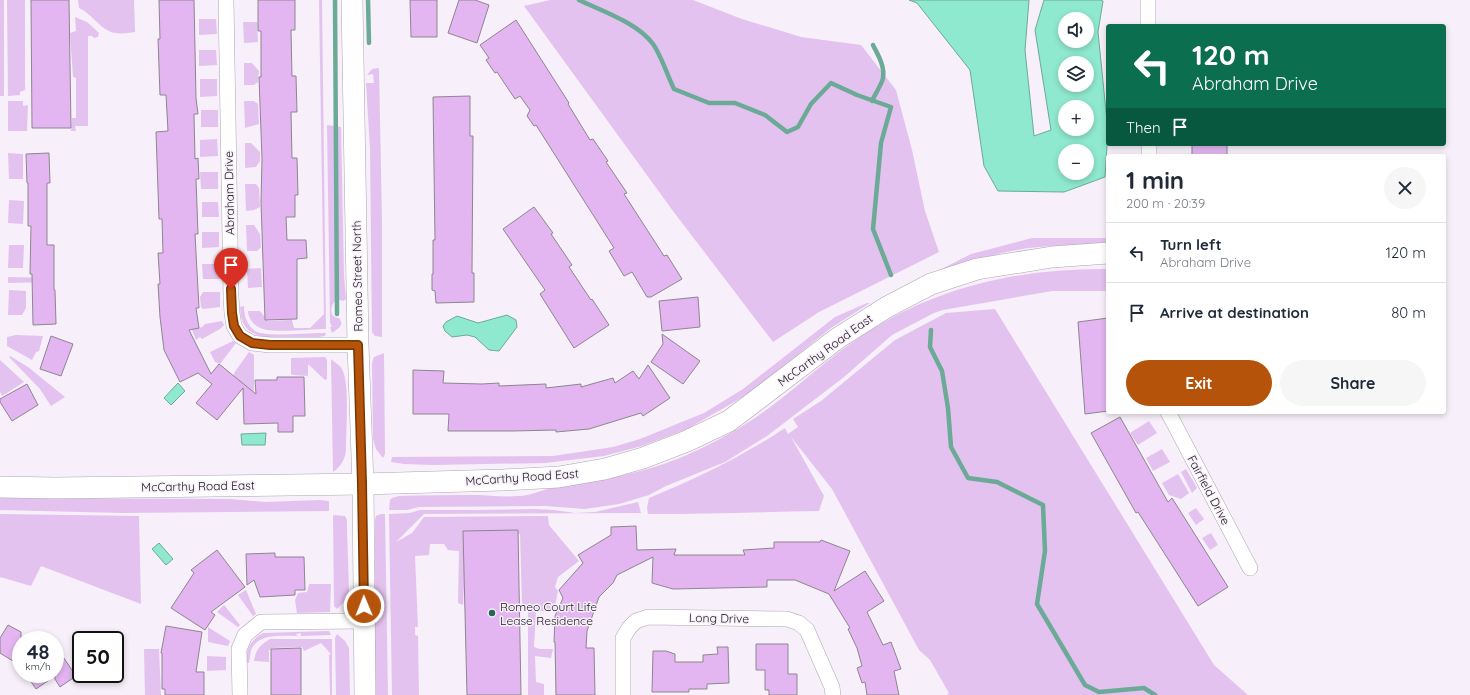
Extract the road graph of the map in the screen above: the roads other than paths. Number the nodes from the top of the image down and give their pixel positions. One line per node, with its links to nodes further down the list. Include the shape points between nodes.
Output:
1 (226, 0): 6 (street, Abraham Drive, via 234,326 240,336 252,343)
2 (352, 0): 6 (street, Romeo Street North)
3 (1148, 0): 4 (street)
4 (1148, 24)
5 (1106, 253): 8 (street, McCarthy Road East, via 1052,257 977,269 931,284 887,307 838,338 730,421 687,442 643,458 605,469 559,477)
6 (358, 345): 8 (street, Romeo Street North)
7 (1169, 414): 10 (street, Fairfield Drive)
8 (362, 484): 9 (street, McCarthy Road East); 11 (street, Romeo Street North)
9 (0, 488)
10 (1250, 568)
11 (364, 621): 12 (street, via 261,622 245,635 239,649); 13 (street, Romeo Street North)
12 (240, 695)
13 (365, 695)
14 (624, 695): 15 (street, Long Drive, via 623,638 636,621 658,617 787,619 799,623 807,630 832,686)
15 (833, 695)

